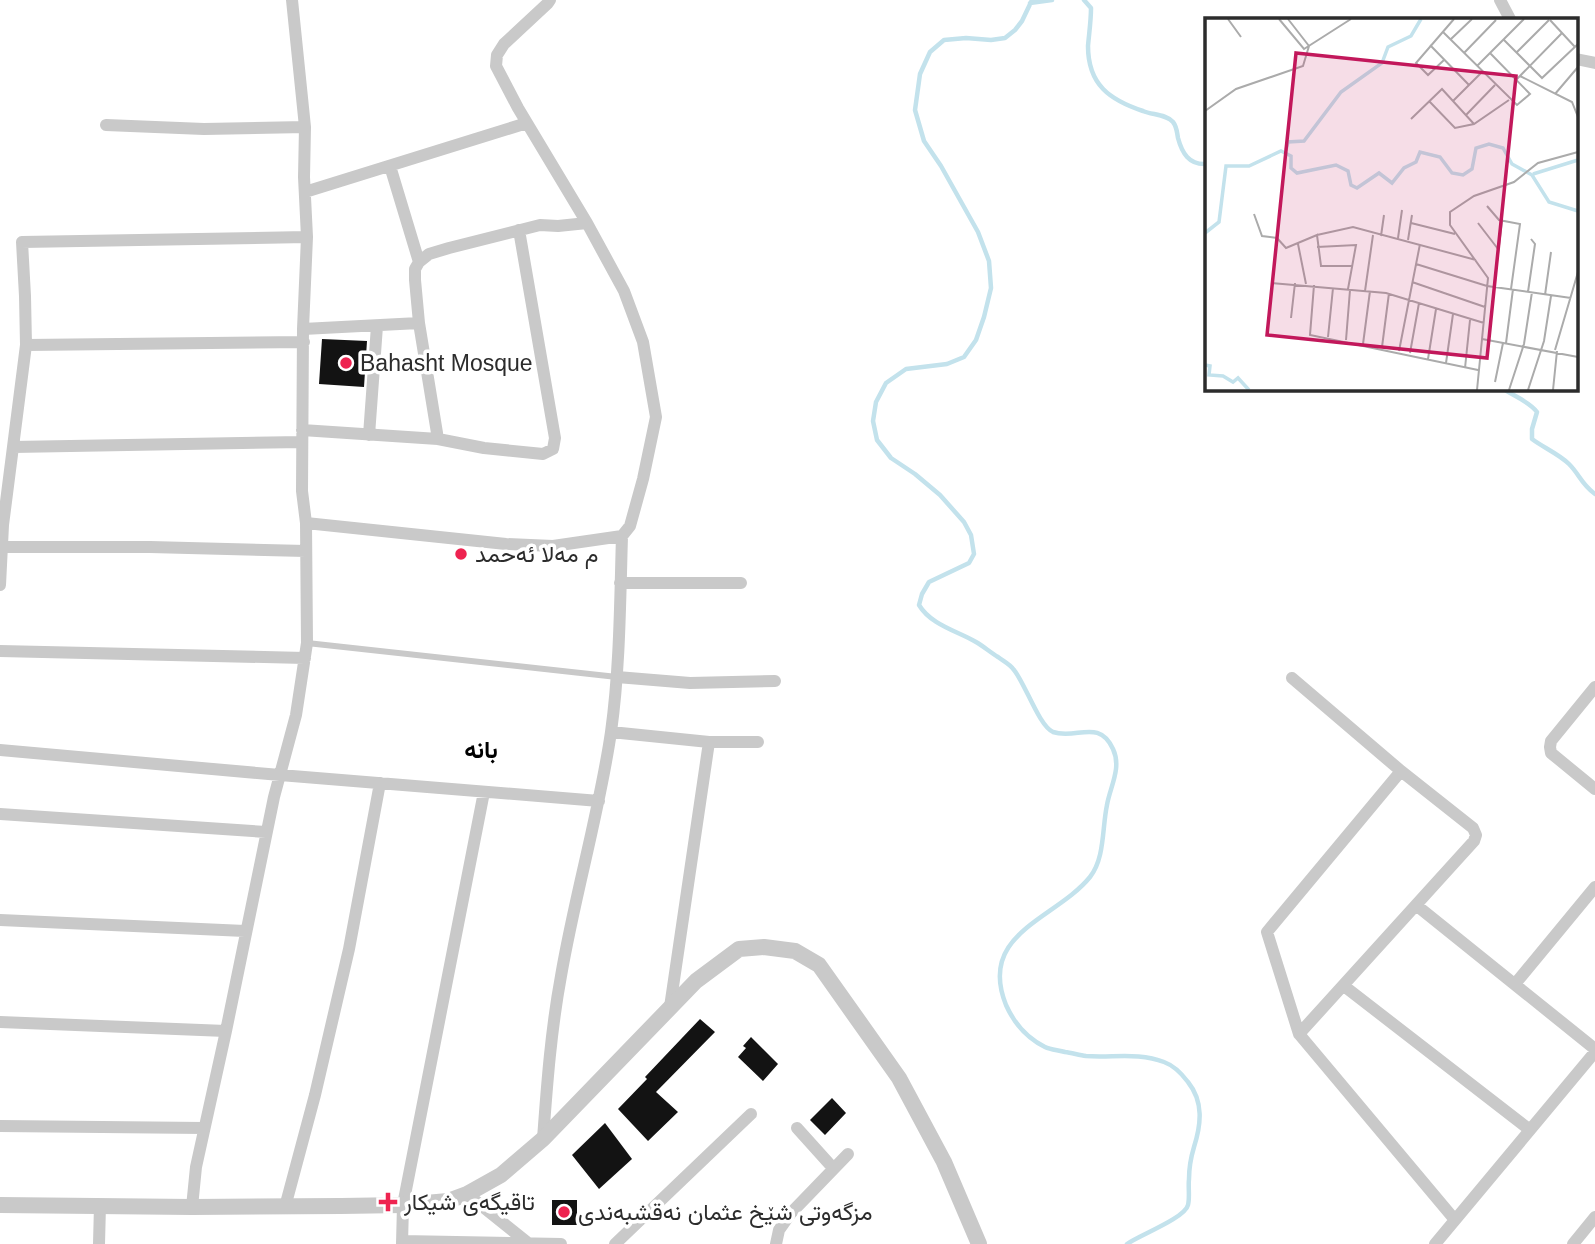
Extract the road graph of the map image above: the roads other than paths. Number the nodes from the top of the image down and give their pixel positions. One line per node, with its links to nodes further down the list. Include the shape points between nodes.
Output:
1 (292, 0): 7 (street)
2 (550, 0): 5 (street, via 497,55 496,66)
3 (1500, 0): 4 (street)
4 (1509, 18)
5 (527, 123): 8 (street); 10 (street)
6 (106, 125): 7 (street)
7 (306, 127): 9 (street)
8 (390, 166): 9 (street); 13 (street)
9 (305, 192): 12 (street)
10 (587, 223): 11 (street); 24 (street, via 624,291 643,342 656,418 630,526)
11 (519, 230): 13 (street, via 429,254); 21 (street, via 555,438 552,449 543,454)
12 (307, 237): 16 (street); 18 (street, via 22,242)
13 (419, 262): 14 (street, via 415,269)
14 (419, 323): 15 (street); 21 (street)
15 (377, 326): 16 (street); 19 (street)
16 (303, 328): 17 (street)
17 (304, 342): 18 (street); 20 (street)
18 (26, 345): 22 (street)
19 (369, 435): 20 (street); 21 (street)
20 (302, 436): 22 (street); 23 (street)
21 (438, 439)
22 (13, 447): 25 (street)
23 (306, 523): 24 (street, via 553,546); 26 (street)
24 (622, 536): 27 (street)
25 (2, 547): 26 (street); 29 (street)
26 (306, 551): 30 (street)
27 (620, 583): 28 (street); 33 (street)
28 (741, 583)
29 (0, 585)
30 (307, 643): 32 (street); 33 (lane)
31 (0, 651): 32 (street)
32 (305, 658): 42 (street)
33 (617, 677): 35 (street, via 690,683); 37 (street)
34 (1292, 678): 41 (street)
35 (775, 681)
36 (1595, 687): 44 (street, via 1550,747 1551,753)
37 (611, 732): 38 (street); 46 (street)
38 (709, 742): 39 (street); 55 (street)
39 (758, 742)
40 (0, 750): 42 (street)
41 (1401, 771): 50 (street, via 1476,835); 58 (street, via 1267,932)
42 (280, 775): 43 (street); 48 (street)
43 (380, 783): 45 (street); 73 (street, via 349,949)
44 (1595, 789)
45 (484, 792): 46 (street); 71 (street)
46 (599, 801): 65 (street, via 561,975)
47 (0, 814): 48 (street)
48 (266, 832): 52 (street)
49 (1595, 887): 53 (street)
50 (1416, 905): 53 (street); 54 (street)
51 (0, 920): 52 (street)
52 (245, 931): 57 (street)
53 (1515, 984): 59 (street)
54 (1344, 986): 58 (street); 64 (street)
55 (670, 1007): 65 (street); 82 (street, via 739,949 795,951 819,965 899,1077 944,1162)
56 (0, 1022): 57 (street)
57 (226, 1031): 62 (street)
58 (1299, 1034): 75 (street)
59 (1595, 1051): 64 (street)
60 (751, 1114): 80 (street)
61 (0, 1126): 62 (street)
62 (204, 1128): 72 (street)
63 (797, 1128): 67 (street)
64 (1530, 1130): 75 (street)
65 (544, 1139): 68 (street, via 501,1175)
66 (848, 1154): 67 (street)
67 (833, 1168): 81 (street, via 791,1213)
68 (467, 1194): 71 (street, via 448,1201); 77 (street)
69 (0, 1205): 70 (street)
70 (100, 1205): 72 (street); 78 (street)
71 (403, 1205): 73 (street); 76 (street)
72 (191, 1207): 73 (street)
73 (285, 1207)
74 (1595, 1217): 84 (street)
75 (1455, 1220): 83 (street)
76 (402, 1242): 77 (street)
77 (528, 1243): 79 (street)
78 (99, 1244)
79 (561, 1244)
80 (615, 1244)
81 (776, 1244)
82 (979, 1244)
83 (1435, 1244)
84 (1573, 1244)

